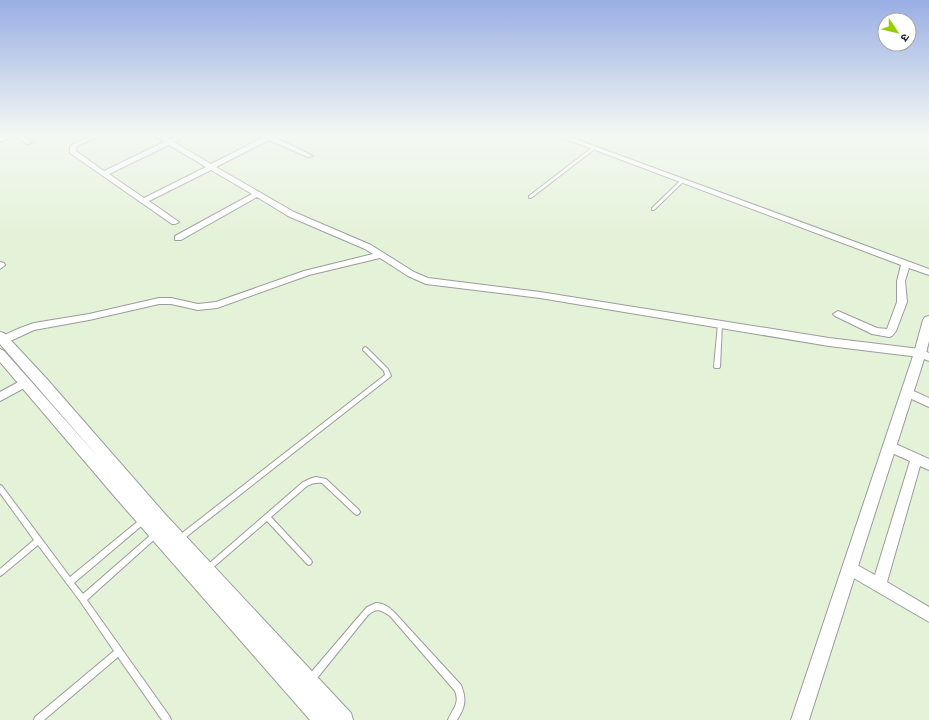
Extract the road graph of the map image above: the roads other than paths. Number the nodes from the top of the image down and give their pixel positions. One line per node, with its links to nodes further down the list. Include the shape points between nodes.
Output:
1 (100, 170): 7 (street)
2 (112, 170): 7 (street)
3 (205, 170): 11 (street)
4 (218, 170): 9 (street)
5 (566, 170): 10 (lane)
6 (652, 170): 8 (street)
7 (105, 173): 11 (street)
8 (682, 181): 12 (lane); 16 (street)
9 (257, 194): 14 (street); 15 (street, via 297,217)
10 (530, 197)
11 (144, 201): 13 (street)
12 (653, 208)
13 (175, 222)
14 (178, 238)
15 (382, 255): 20 (street, via 411,274 435,283 540,295); 21 (street, via 307,273 216,305 198,307 159,301 90,317 38,325 18,332)
16 (906, 264): 17 (street); 18 (street, via 901,281 902,302 889,333 875,331)
17 (929, 272)
18 (838, 314)
19 (929, 320): 23 (street)
20 (720, 324): 23 (street); 24 (lane)
21 (1, 343): 25 (street); 38 (street, via 42,382)
22 (365, 349): 38 (lane, via 386,370 388,376)
23 (924, 355): 26 (street)
24 (717, 367)
25 (24, 383): 27 (street); 35 (street)
26 (907, 392): 28 (street); 29 (street)
27 (0, 397)
28 (929, 403)
29 (889, 446): 30 (street); 40 (street)
30 (916, 458): 31 (street); 44 (street)
31 (929, 465)
32 (0, 488): 37 (lane)
33 (357, 512): 34 (lane, via 324,481 317,479 305,484)
34 (267, 517): 39 (lane); 41 (lane)
35 (144, 519): 36 (street); 43 (lane)
36 (156, 534): 45 (lane); 51 (street)
37 (40, 540): 42 (lane); 43 (lane)
38 (179, 540): 41 (street)
39 (309, 562)
40 (850, 568): 44 (street); 54 (street)
41 (206, 570): 48 (street)
42 (0, 573)
43 (70, 582): 45 (lane)
44 (879, 585): 46 (street)
45 (82, 599): 47 (lane)
46 (929, 615)
47 (118, 652): 49 (lane); 50 (lane)
48 (309, 682): 52 (street); 53 (lane, via 362,617 375,606 380,606 392,614 458,688 462,703)
49 (38, 720)
50 (167, 720)
51 (322, 720)
52 (344, 720)
53 (452, 720)
54 (800, 720)

